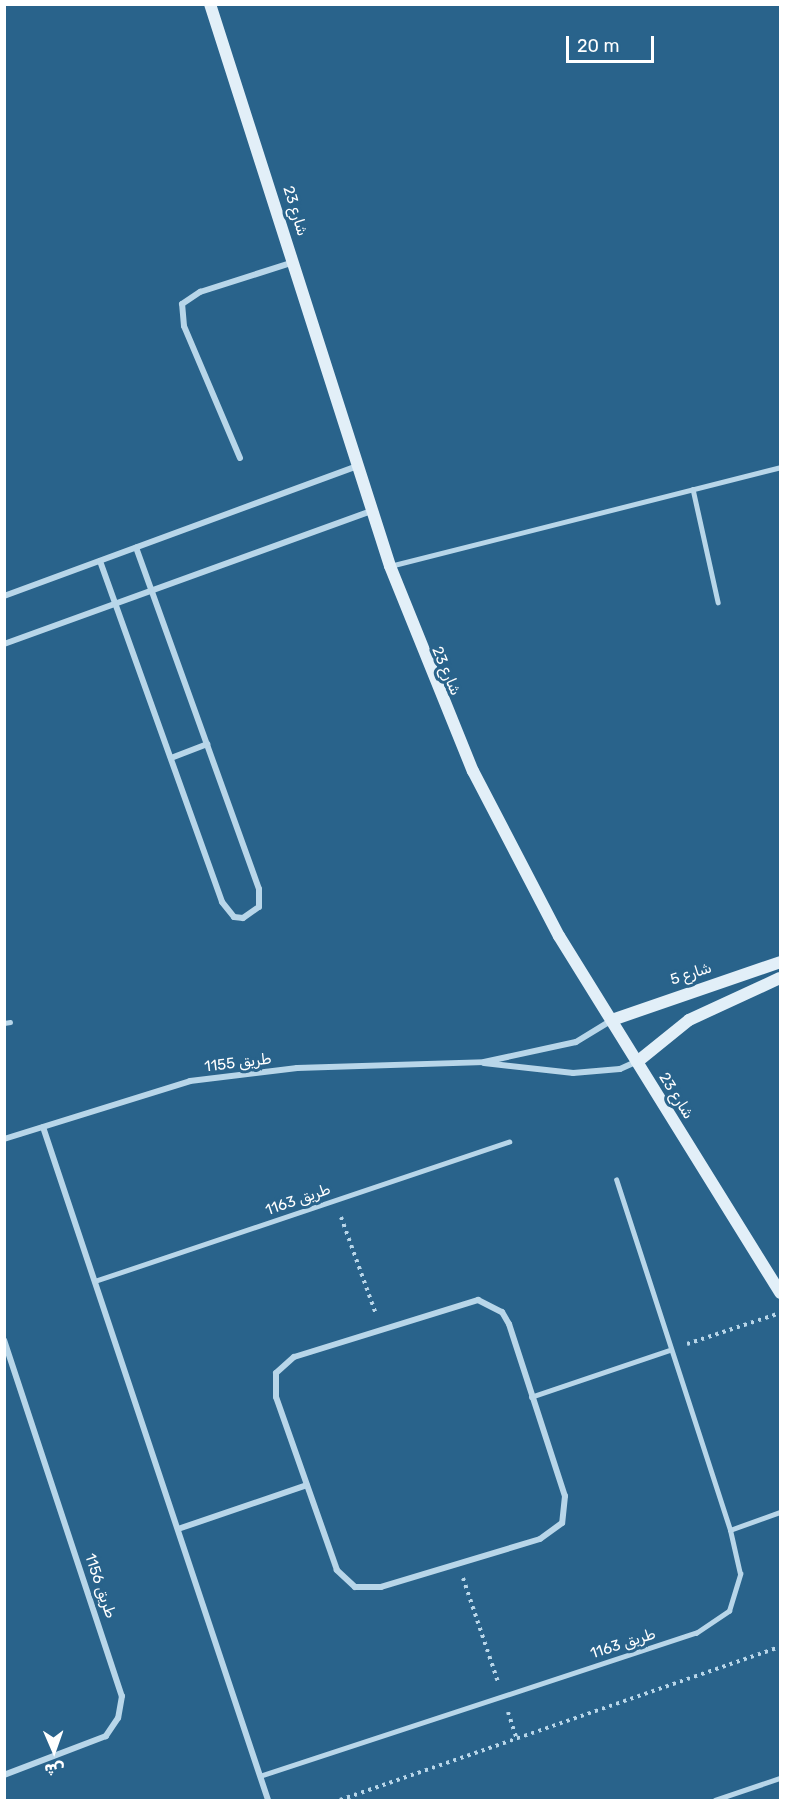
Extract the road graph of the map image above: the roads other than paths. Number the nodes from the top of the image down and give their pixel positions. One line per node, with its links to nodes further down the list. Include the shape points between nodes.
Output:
1 (210, 4): 2 (street, شارع 23)
2 (294, 261): 3 (street, via 200,292 182,304 184,326); 4 (street, شارع 23)
3 (240, 458)
4 (358, 466): 7 (street, شارع 23); 8 (street)
5 (780, 467): 6 (lane)
6 (693, 489): 10 (lane); 13 (lane)
7 (372, 511): 10 (street, شارع 23); 11 (street)
8 (135, 548): 9 (street); 11 (street)
9 (100, 561): 12 (street); 14 (street)
10 (390, 566): 20 (street, شارع 23, via 473,771 549,917)
11 (151, 591): 14 (street); 16 (street)
12 (4, 596)
13 (718, 602)
14 (116, 603): 15 (street); 17 (street)
15 (4, 644)
16 (207, 744): 17 (street); 17 (street, via 259,889 259,908 253,915 234,917 226,911)
17 (171, 758)
18 (780, 962): 20 (street, شارع 5)
19 (780, 978): 22 (street, via 689,1020)
20 (612, 1020): 21 (street, طريق 1155, via 576,1042); 22 (street, شارع 23)
21 (484, 1062): 22 (street, طريق 1155, via 573,1073 620,1069); 23 (street, طريق 1155, via 243,1072 138,1094)
22 (637, 1062): 28 (street, شارع 23)
23 (43, 1126): 24 (street, طريق 1155); 27 (street)
24 (4, 1139)
25 (509, 1142): 27 (lane, طريق 1163)
26 (616, 1180): 30 (lane, طريق 1163)
27 (95, 1281): 34 (street)
28 (780, 1293)
29 (4, 1340): 36 (street, طريق 1156, via 122,1696 118,1718 106,1736)
30 (670, 1350): 31 (lane); 35 (lane, طريق 1163)
31 (531, 1396): 32 (street, via 509,1324 491,1303 465,1301 294,1357 276,1373 276,1397); 32 (street, via 565,1496 562,1523 540,1539 381,1587 355,1587 337,1570)
32 (307, 1485): 34 (street)
33 (780, 1512): 35 (lane)
34 (178, 1529): 37 (street)
35 (730, 1530): 37 (lane, طريق 1163, via 740,1574 738,1594 715,1624)
36 (4, 1775)
37 (260, 1776): 39 (street)
38 (780, 1778): 40 (lane)
39 (268, 1800)
40 (715, 1800)

